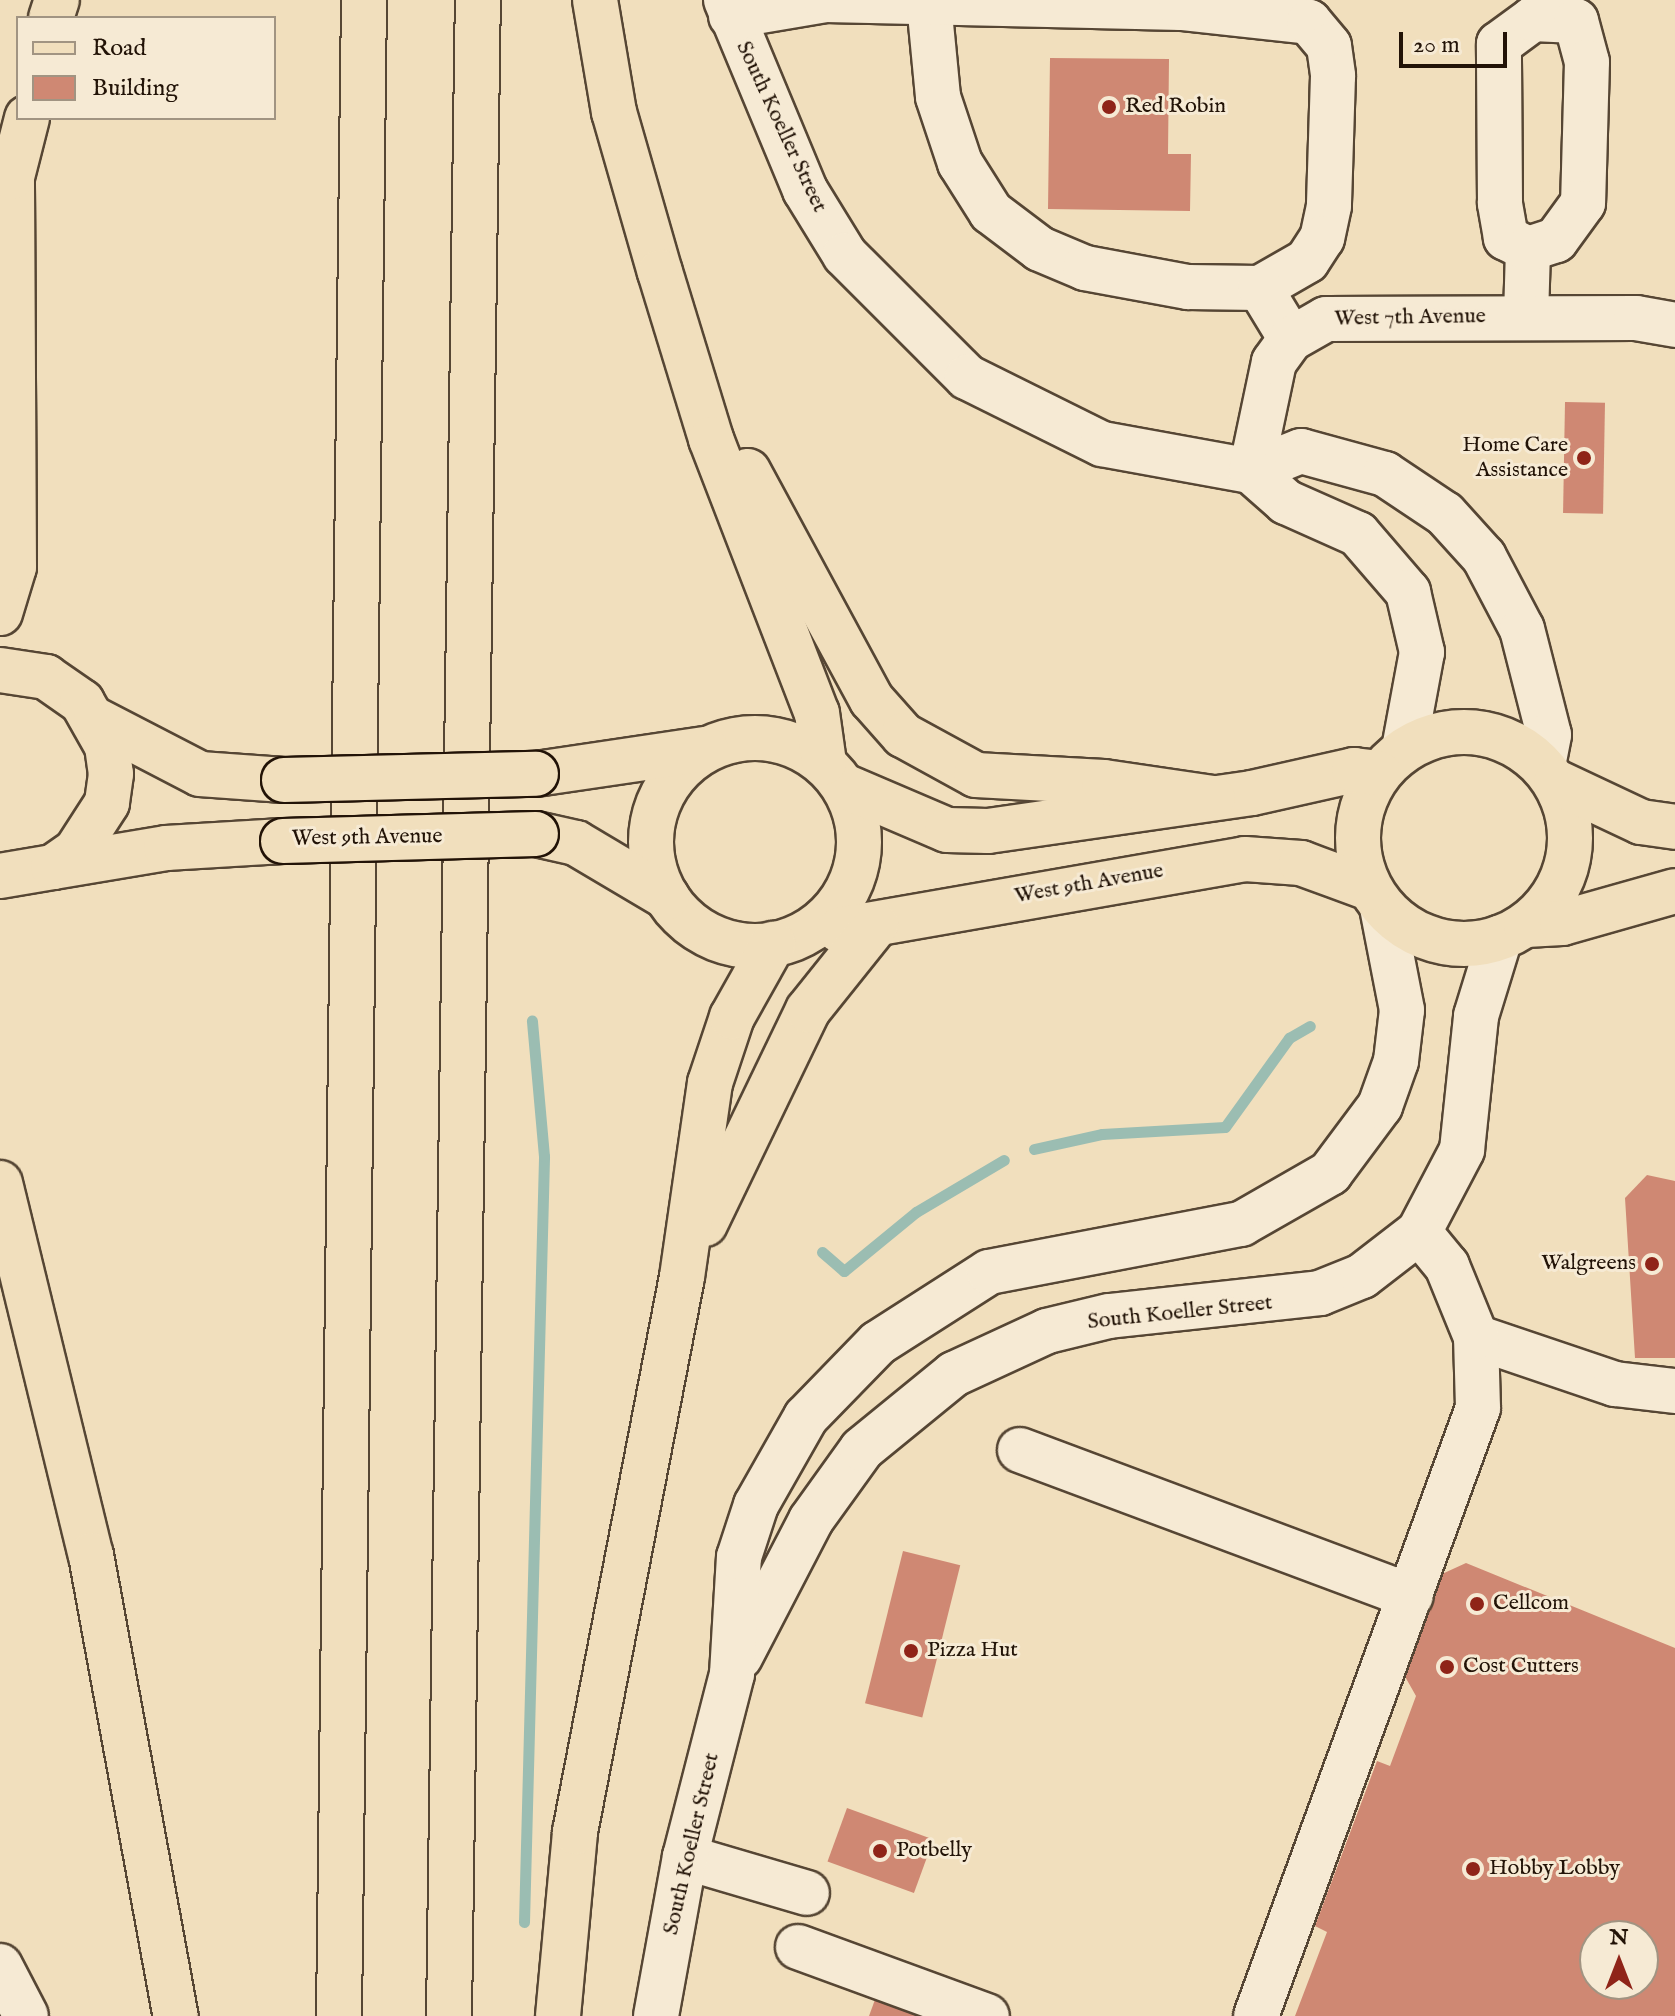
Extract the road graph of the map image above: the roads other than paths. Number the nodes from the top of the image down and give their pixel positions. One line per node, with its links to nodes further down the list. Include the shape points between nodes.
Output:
1 (364, 0): 47 (main road)
2 (478, 0): 48 (main road)
3 (595, 0): 14 (main road, via 614,112)
4 (929, 3): 5 (street, via 826,0); 10 (street, via 938,97 960,163 991,212 1040,249 1085,268 1188,287); 10 (street, via 1181,8 1309,22 1329,46 1333,76 1329,206 1322,238 1307,261)
5 (728, 8): 15 (street, South Koeller Street, via 805,190 845,255 926,343 967,377 1071,433)
6 (26, 120): 7 (main road)
7 (12, 177): 8 (main road); 16 (main road, via 18,496 14,567)
8 (0, 235)
9 (1528, 249): 9 (street, via 1506,238 1500,203 1499,44 1533,19 1576,21 1587,62 1583,203 1556,240); 11 (street)
10 (1260, 288): 13 (street)
11 (1526, 317): 12 (street, West 7th Avenue); 13 (street, West 7th Avenue, via 1342,315)
12 (1675, 325)
13 (1291, 339): 15 (street, via 1274,362)
14 (689, 362): 22 (main road, via 711,439 817,713); 23 (main road, via 872,700 903,735 976,775 1104,782)
15 (1251, 471): 20 (street, South Koeller Street, via 1286,502 1358,534 1408,592 1421,668); 21 (street, via 1301,451 1325,456 1385,474 1445,514 1484,557 1522,629 1549,735)
16 (0, 613)
17 (0, 670): 18 (main road, via 56,682)
18 (96, 720): 19 (main road, bridge, via 200,774 284,780 536,774); 25 (main road, via 107,746 107,803 76,851)
19 (709, 748): 22 (main road, via 768,738); 28 (main road, via 685,764 655,813 655,870)
20 (1392, 761): 21 (main road, via 1439,733 1477,731 1513,742); 23 (main road); 29 (main road, via 1357,829)
21 (1549, 773): 24 (main road, via 1641,822); 31 (main road, via 1570,819 1569,860 1554,897)
22 (834, 774): 23 (main road, via 947,830 1060,823); 32 (main road, via 860,851 838,903)
23 (1213, 798)
24 (1675, 827)
25 (53, 867): 26 (main road, West 9th Avenue); 28 (main road, West 9th Avenue, bridge, via 166,848 536,834 576,843)
26 (0, 876)
27 (1675, 891): 31 (main road)
28 (667, 897): 32 (main road, via 713,937)
29 (1376, 898): 30 (main road, West 9th Avenue, via 1301,863 1245,859); 31 (main road, via 1436,941); 40 (street, South Koeller Street, via 1402,1010 1396,1061 1380,1106 1347,1154 1295,1199 1241,1224 989,1272 915,1314 839,1375 756,1505 739,1557)
30 (876, 925): 32 (main road, West 9th Avenue); 35 (main road, via 821,990 788,1046)
31 (1513, 932): 34 (street, South Koeller Street, via 1476,1016 1462,1150)
32 (789, 939): 35 (main road, via 732,1017 710,1083)
33 (0, 1183): 46 (main road, via 91,1555)
34 (1419, 1232): 36 (street, via 1447,1266); 40 (street, South Koeller Street, via 1362,1276 1320,1293 1109,1316 1047,1331 954,1374 862,1449 838,1480)
35 (682, 1277): 49 (main road, via 575,1832)
36 (1476, 1337): 37 (street, via 1636,1389); 39 (street, via 1478,1408)
37 (1675, 1391)
38 (1020, 1450): 39 (street)
39 (1411, 1596): 52 (street)
40 (732, 1674): 41 (street, South Koeller Street)
41 (685, 1857): 42 (street); 50 (street, South Koeller Street)
42 (807, 1893)
43 (798, 1947): 51 (street)
44 (0, 1966): 45 (street)
45 (26, 2016)
46 (176, 2016)
47 (339, 2016)
48 (449, 2016)
49 (558, 2016)
50 (656, 2016)
51 (987, 2016)
52 (1256, 2016)

